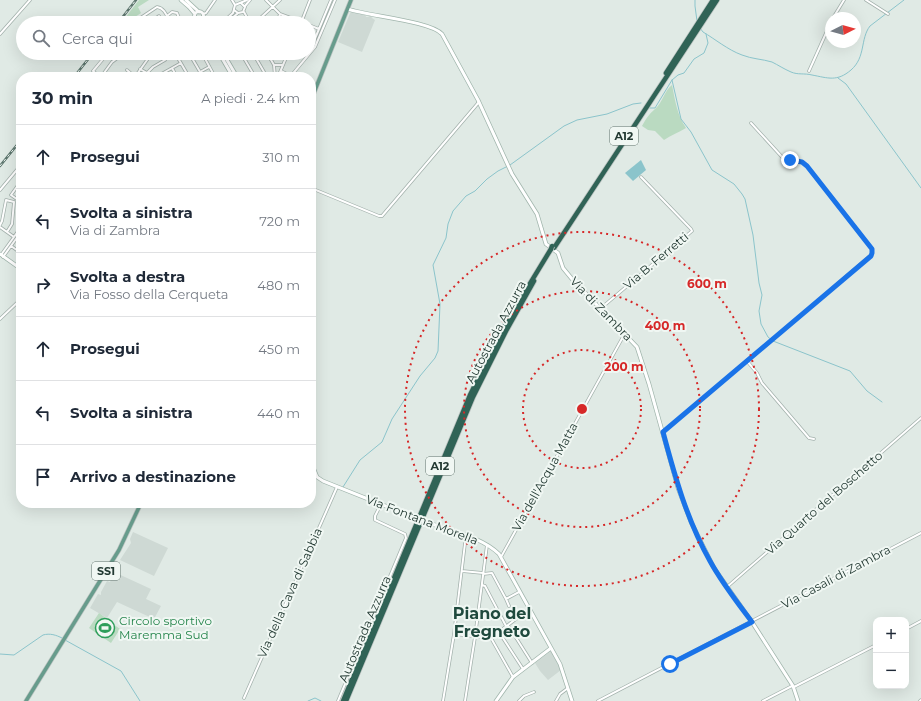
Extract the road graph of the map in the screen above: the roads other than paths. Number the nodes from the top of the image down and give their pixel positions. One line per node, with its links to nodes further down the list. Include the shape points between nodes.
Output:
1 (30, 0): 49 (street)
2 (181, 0): 21 (street)
3 (186, 0): 23 (street)
4 (209, 0): 19 (street)
5 (232, 0): 22 (street)
6 (238, 0): 20 (street)
7 (247, 0): 20 (street)
8 (250, 0): 24 (street)
9 (266, 0): 25 (street)
10 (280, 0): 25 (street)
11 (310, 0): 45 (street)
12 (331, 0): 48 (street)
13 (335, 0): 52 (street)
14 (351, 0): 26 (main road)
15 (713, 0): 46 (highway, Autostrada Azzurra / A12)
16 (717, 0): 46 (highway, Autostrada Azzurra / A12)
17 (844, 0): 29 (street)
18 (866, 0): 33 (street)
19 (214, 1): 40 (street)
20 (241, 3): 22 (street); 24 (street)
21 (187, 5): 23 (street); 30 (street)
22 (235, 5): 27 (street)
23 (192, 6): 30 (street)
24 (245, 7): 28 (street)
25 (272, 7): 32 (street); 43 (street)
26 (348, 9): 94 (main road); 95 (street, Via di Zambra, via 440,31)
27 (234, 10): 31 (street); 41 (street)
28 (244, 11): 31 (street); 34 (street)
29 (837, 12)
30 (197, 13): 38 (street); 39 (street)
31 (240, 13): 34 (street); 42 (street)
32 (280, 14): 44 (street)
33 (888, 14)
34 (245, 15)
35 (144, 16): 36 (street, via 157,7)
36 (167, 16): 37 (street, via 172,12)
37 (178, 16)
38 (196, 16)
39 (199, 16)
40 (204, 16)
41 (230, 16)
42 (233, 16)
43 (262, 16)
44 (285, 16)
45 (304, 16)
46 (700, 22): 149 (highway, Autostrada Azzurra / A12, via 552,248 511,321 473,397)
47 (316, 28): 48 (street)
48 (319, 29): 51 (street)
49 (0, 34)
50 (825, 35): 75 (street)
51 (316, 36)
52 (316, 45)
53 (102, 60): 77 (street)
54 (115, 60): 78 (street)
55 (147, 60): 72 (street)
56 (165, 60): 82 (street)
57 (179, 60): 67 (street)
58 (194, 60): 86 (street)
59 (206, 60): 70 (street)
60 (223, 60): 88 (street)
61 (227, 60): 89 (street)
62 (245, 60): 90 (street)
63 (257, 60): 91 (street)
64 (271, 60): 68 (street)
65 (285, 60): 69 (street)
66 (304, 60): 93 (street)
67 (181, 63): 71 (street); 85 (street)
68 (274, 65): 69 (street); 76 (street)
69 (283, 65): 74 (street)
70 (209, 67): 86 (street); 87 (street)
71 (172, 68): 83 (street); 84 (street)
72 (140, 69): 80 (street); 81 (street)
73 (127, 70): 79 (street)
74 (281, 70): 92 (street)
75 (809, 70)
76 (275, 71)
77 (93, 72)
78 (104, 72)
79 (129, 72)
80 (138, 72)
81 (145, 72)
82 (148, 72)
83 (165, 72)
84 (174, 72)
85 (186, 72)
86 (200, 72)
87 (212, 72)
88 (230, 72)
89 (234, 72)
90 (252, 72)
91 (264, 72)
92 (284, 72)
93 (293, 72)
94 (316, 87)
95 (479, 102): 101 (street, via 382,216); 111 (street, Via di Zambra, via 508,166 538,214 546,244 558,253 567,273)
96 (751, 122): 114 (street, via 782,157 802,162 807,166 872,251 871,256)
97 (16, 171): 100 (street)
98 (641, 177): 111 (street, Via B. Ferretti, via 692,231)
99 (16, 188): 102 (street, via 11,195)
100 (0, 190)
101 (316, 190)
102 (16, 198)
103 (0, 226): 104 (street); 104 (street, via 6,200 14,202 12,224)
104 (7, 232): 105 (street)
105 (15, 238): 106 (street); 108 (street)
106 (11, 246): 107 (street); 108 (street)
107 (16, 250)
108 (1, 255): 109 (street)
109 (16, 266)
110 (16, 304): 112 (street)
111 (600, 309): 113 (street, Via di Zambra)
112 (0, 319)
113 (625, 334): 116 (street, Via di Zambra, via 640,353); 125 (street, Via dell'Acqua Matta)
114 (746, 361): 116 (street); 117 (street, via 757,373 762,384 809,438)
115 (921, 418): 129 (street, Via Quarto del Boschetto)
116 (663, 432): 129 (street, Via di Zambra, via 686,510 709,560)
117 (814, 440)
118 (316, 473): 119 (street, Via Fontana Morella, via 319,479)
119 (337, 487): 120 (street, Via Fontana Morella); 151 (street, Via della Cava di Sabbia)
120 (381, 504): 123 (street, Via Fontana Morella, bridge); 153 (street, via 375,520 404,534 406,538)
121 (139, 508): 152 (main road, SS1, via 121,547)
122 (921, 533): 135 (street, Via Casali di Zambra)
123 (466, 535): 124 (street, Via Fontana Morella); 126 (street)
124 (487, 545): 125 (street, Via Fontana Morella); 127 (street)
125 (501, 558): 130 (street, Via Fontana Morella)
126 (462, 571): 127 (street); 139 (street)
127 (483, 574): 128 (street); 131 (street, via 492,573)
128 (482, 586): 136 (street, via 485,586); 140 (street)
129 (726, 588): 135 (street, Via di Zambra)
130 (520, 592): 131 (street); 133 (street, Via Fontana Morella)
131 (506, 599): 132 (street)
132 (509, 606)
133 (529, 609): 136 (street); 143 (street, Via Fontana Morella)
134 (921, 621): 137 (street)
135 (752, 622): 147 (street, Via di Zambra); 162 (street, Via Casali di Zambra)
136 (507, 626): 138 (street); 144 (street)
137 (909, 627)
138 (499, 632): 141 (street); 145 (street)
139 (454, 634): 140 (street); 156 (street)
140 (475, 637): 141 (street); 157 (street)
141 (491, 638): 146 (street)
142 (873, 646): 147 (street)
143 (551, 648): 144 (street); 148 (street, Via Fontana Morella, via 561,666)
144 (532, 663): 145 (street)
145 (522, 669): 146 (street)
146 (513, 677): 158 (street)
147 (793, 687): 163 (street); 164 (street, Via di Zambra)
148 (568, 688): 160 (street); 161 (street, Via Fontana Morella)
149 (348, 692): 154 (highway); 155 (highway)
150 (534, 692): 159 (street)
151 (244, 698)
152 (27, 700)
153 (338, 701)
154 (342, 701)
155 (347, 701)
156 (444, 701)
157 (466, 701)
158 (496, 701)
159 (519, 701)
160 (556, 701)
161 (572, 701)
162 (598, 701)
163 (763, 701)
164 (798, 701)

